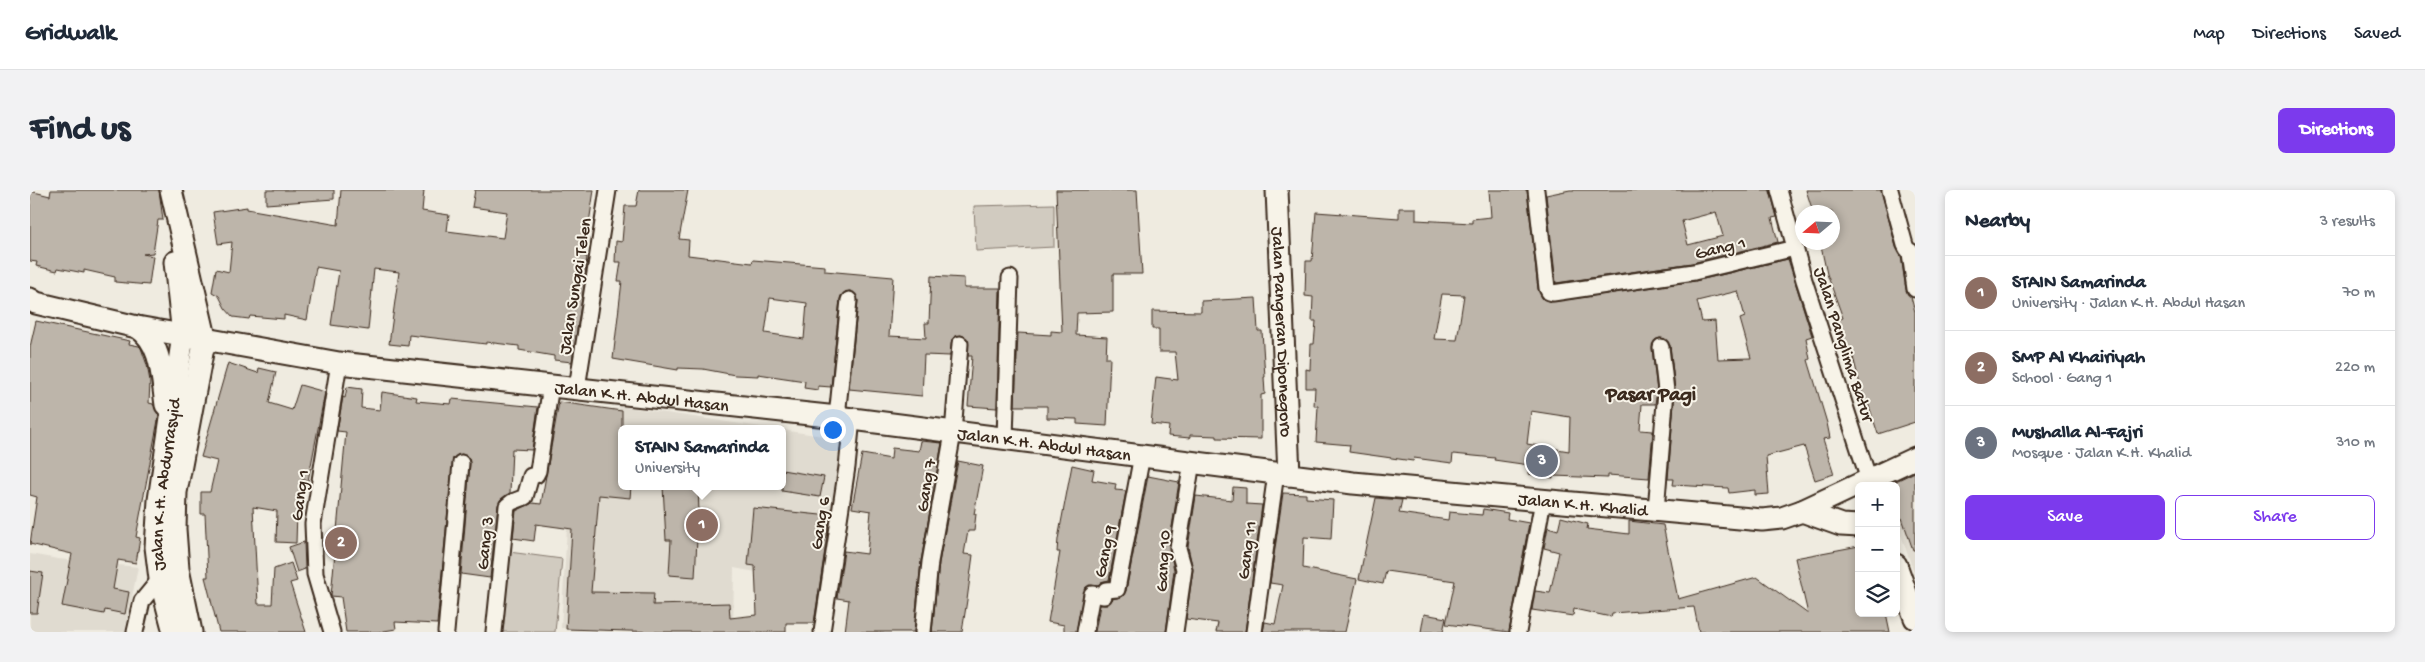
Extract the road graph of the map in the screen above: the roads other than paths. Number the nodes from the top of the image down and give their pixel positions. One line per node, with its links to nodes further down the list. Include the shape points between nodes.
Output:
1 (170, 190): 17 (street, Jalan K.H. Abdurrasyid, via 172,248); 18 (street)
2 (608, 190): 23 (street, Jalan Sungai Telen)
3 (1277, 190): 32 (street, Jalan Pangeran Diponegoro)
4 (1536, 190): 8 (street, Gang 1, via 1549,292 1652,280 1727,266)
5 (1779, 190): 7 (street, Jalan Panglima Batur)
6 (1890, 190): 10 (street, via 1905,245)
7 (1795, 245)
8 (1795, 248)
9 (1797, 250): 33 (street, Jalan Panglima Batur)
10 (1913, 254): 12 (street)
11 (1010, 278): 27 (street)
12 (1915, 289)
13 (30, 293): 17 (street)
14 (30, 299): 16 (street)
15 (849, 300): 24 (street, Gang 6)
16 (137, 327): 17 (street); 25 (street, via 148,336 158,359)
17 (183, 331): 18 (street, Jalan K.H. Abdul Hasan); 25 (street, Jalan K.H. Abdurrasyid)
18 (205, 337): 21 (street, Jalan K.H. Abdul Hasan); 45 (street, Jalan K.H. Abdurrasyid, via 176,492 178,568)
19 (960, 344): 26 (street, Gang 7)
20 (1661, 347): 37 (street, via 1666,391)
21 (339, 363): 22 (street, Jalan K.H. Abdul Hasan); 46 (street, Gang 1, via 312,524 316,574)
22 (551, 385): 23 (street, Jalan K.H. Abdul Hasan); 48 (street, Gang 3, via 538,470 528,480 525,497 508,506)
23 (577, 388): 24 (street, Jalan K.H. Abdul Hasan)
24 (845, 418): 26 (street, Jalan K.H. Abdul Hasan); 49 (street, Gang 6, via 847,467)
25 (170, 430): 41 (street, Jalan K.H. Abdurrasyid, via 156,523)
26 (953, 433): 27 (street, Jalan K.H. Abdul Hasan); 50 (street, Gang 7, via 930,562)
27 (1005, 438): 28 (street, Jalan K.H. Abdul Hasan)
28 (1142, 455): 30 (street, Jalan K.H. Abdul Hasan); 51 (street, Gang 9, via 1117,589 1106,590 1104,596 1092,594)
29 (1915, 458): 34 (street, Jalan K.H. Khalid)
30 (1192, 462): 32 (street, Jalan K.H. Abdul Hasan); 52 (street, Gang 10, via 1178,548 1184,569)
31 (461, 463): 47 (street)
32 (1282, 474): 36 (street, Jalan K.H. Khalid); 53 (street, Gang 11)
33 (1870, 482)
34 (1872, 482)
35 (1855, 489): 38 (street, Jalan K.H. Khalid)
36 (1542, 501): 37 (street, Jalan K.H. Khalid); 54 (street)
37 (1656, 510): 38 (street, Jalan K.H. Khalid, via 1762,520)
38 (1802, 511): 39 (street, via 1841,525)
39 (1855, 526)
40 (1899, 572): 42 (street)
41 (160, 579): 43 (street, via 142,601); 44 (street, Jalan K.H. Abdurrasyid)
42 (1915, 618)
43 (135, 632)
44 (174, 632)
45 (191, 632)
46 (332, 632)
47 (446, 632)
48 (494, 632)
49 (822, 632)
50 (923, 632)
51 (1086, 632)
52 (1175, 632)
53 (1254, 632)
54 (1518, 632)

